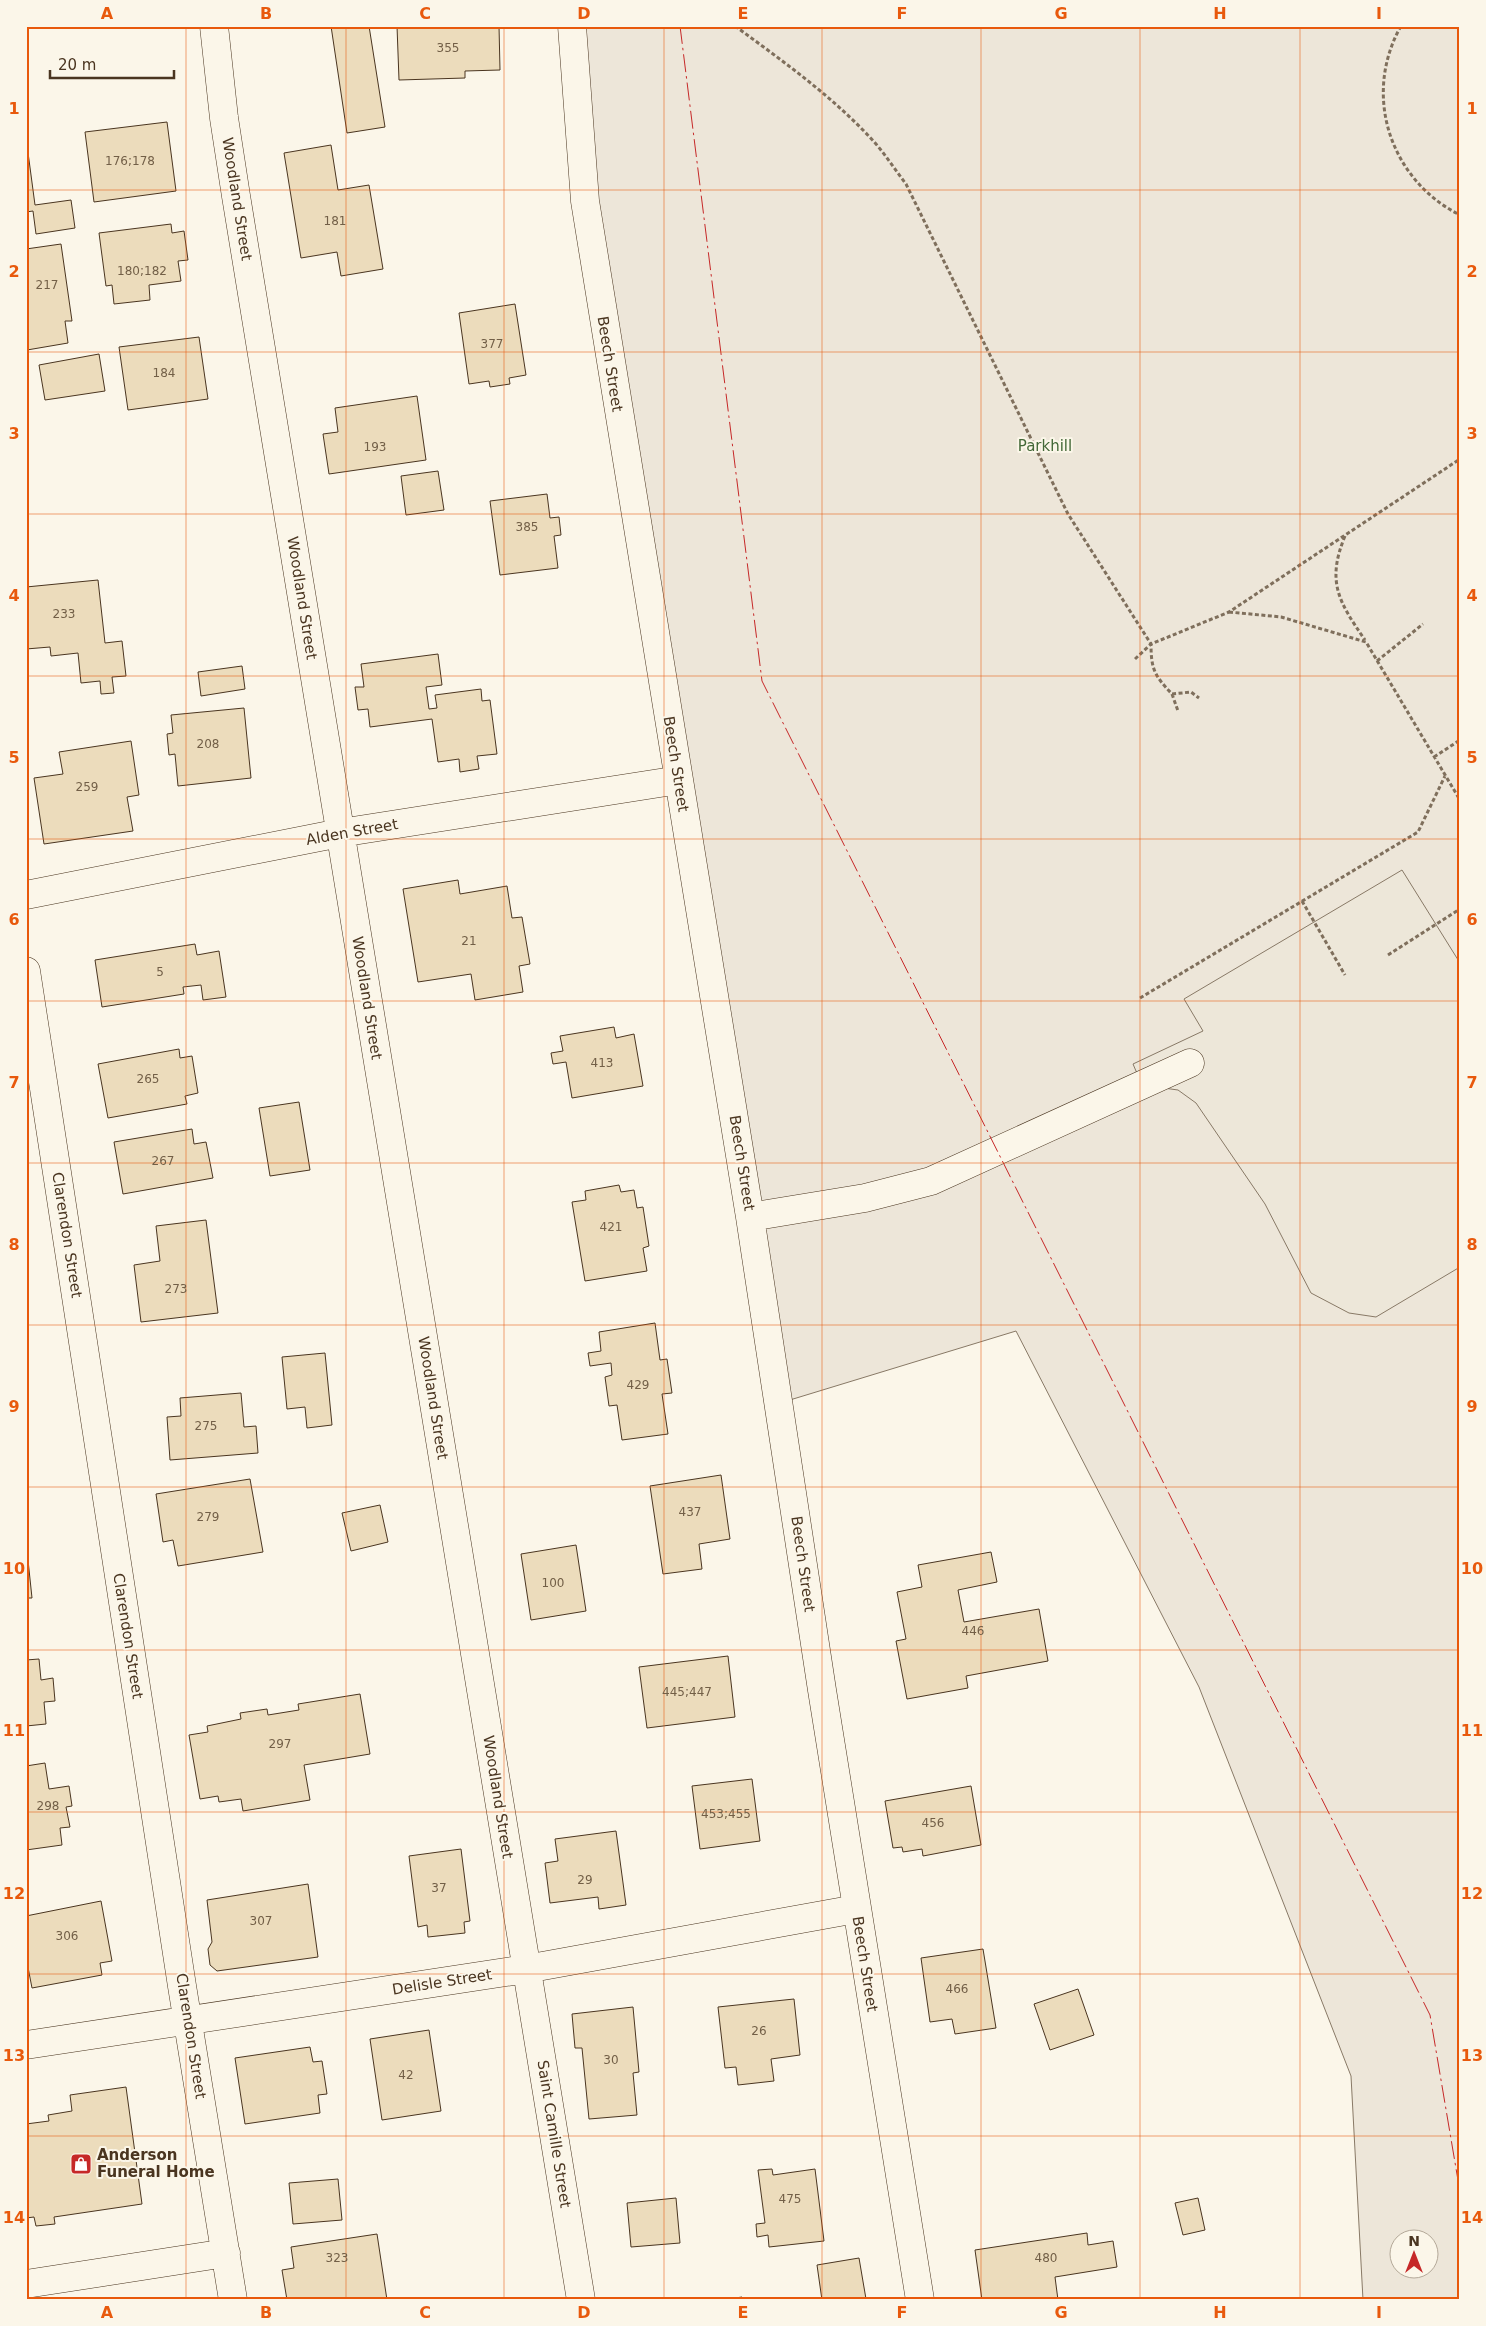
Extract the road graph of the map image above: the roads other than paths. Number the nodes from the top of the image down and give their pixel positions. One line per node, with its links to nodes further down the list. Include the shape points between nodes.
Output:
1 (214, 26): 4 (street, Woodland Street, via 229,147)
2 (572, 26): 3 (street, Beech Street, via 584,201)
3 (679, 780): 4 (street, Alden Street); 8 (street, Beech Street)
4 (340, 833): 5 (street, Alden Street); 10 (street, Woodland Street)
5 (26, 895)
6 (26, 971): 11 (street, Clarendon Street)
7 (1190, 1063): 8 (street, via 931,1181 865,1198)
8 (750, 1218): 9 (street, Beech Street)
9 (856, 1909): 10 (street, Delisle Street); 17 (street, Beech Street)
10 (526, 1969): 11 (street, Delisle Street); 16 (street, Saint Camille Street)
11 (188, 2020): 12 (street, Delisle Street); 13 (street, Clarendon Street)
12 (26, 2046)
13 (226, 2253): 14 (street); 15 (street, Clarendon Street)
14 (26, 2284)
15 (233, 2300)
16 (581, 2300)
17 (920, 2300)

